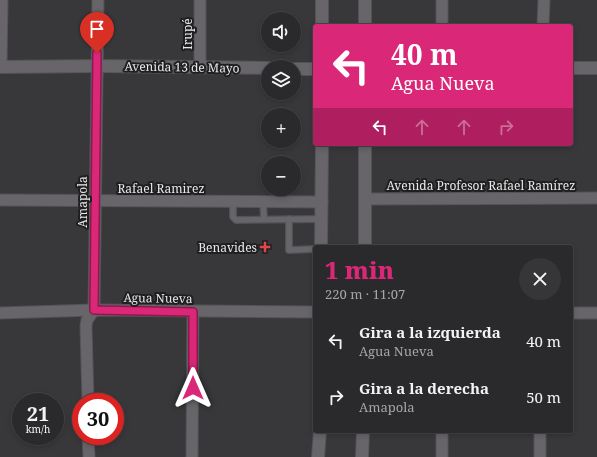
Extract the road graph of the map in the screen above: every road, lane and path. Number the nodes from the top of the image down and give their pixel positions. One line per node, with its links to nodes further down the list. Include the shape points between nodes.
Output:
1 (2, 0): 13 (street)
2 (98, 0): 12 (street, Amapola)
3 (200, 0): 14 (street, Irupé)
4 (322, 0): 8 (main road)
5 (365, 0): 9 (main road)
6 (442, 0): 10 (street)
7 (544, 0): 11 (street)
8 (322, 24)
9 (365, 24)
10 (442, 24)
11 (543, 24)
12 (97, 66): 13 (main road, Avenida 13 de Mayo); 14 (main road, Avenida 13 de Mayo); 25 (street, Amapola)
13 (0, 67)
14 (200, 68): 15 (main road, Avenida 13 de Mayo)
15 (261, 68)
16 (573, 68): 17 (main road)
17 (597, 68)
18 (301, 69): 19 (main road)
19 (313, 69)
20 (322, 146): 28 (main road)
21 (365, 146): 23 (main road)
22 (597, 198): 23 (street, Avenida Profesor Rafael Ramírez)
23 (365, 199): 33 (main road)
24 (0, 200): 25 (street, Rafael Ramirez)
25 (96, 201): 26 (street, Rafael Ramirez); 35 (street, Amapola)
26 (233, 201): 27 (street, Rafael Ramirez); 29 (lane, via 233,217 236,220)
27 (263, 201): 28 (street, Rafael Ramirez); 29 (lane)
28 (322, 202): 31 (main road)
29 (264, 219): 30 (lane)
30 (289, 219): 31 (lane); 34 (lane, via 289,250)
31 (322, 219): 32 (main road)
32 (321, 245)
33 (365, 245)
34 (313, 249)
35 (94, 310): 36 (street, Agua Nueva); 38 (street, Agua Nueva); 41 (street, Amapola, via 86,326)
36 (193, 312): 37 (street, Agua Nueva); 48 (street)
37 (313, 312)
38 (0, 313)
39 (573, 313): 40 (street)
40 (597, 313)
41 (88, 393)
42 (320, 433): 49 (main road)
43 (363, 433): 50 (main road)
44 (442, 433): 51 (street)
45 (540, 433): 52 (street)
46 (88, 445): 47 (street)
47 (89, 457)
48 (192, 457)
49 (318, 457)
50 (362, 457)
51 (442, 457)
52 (540, 457)

